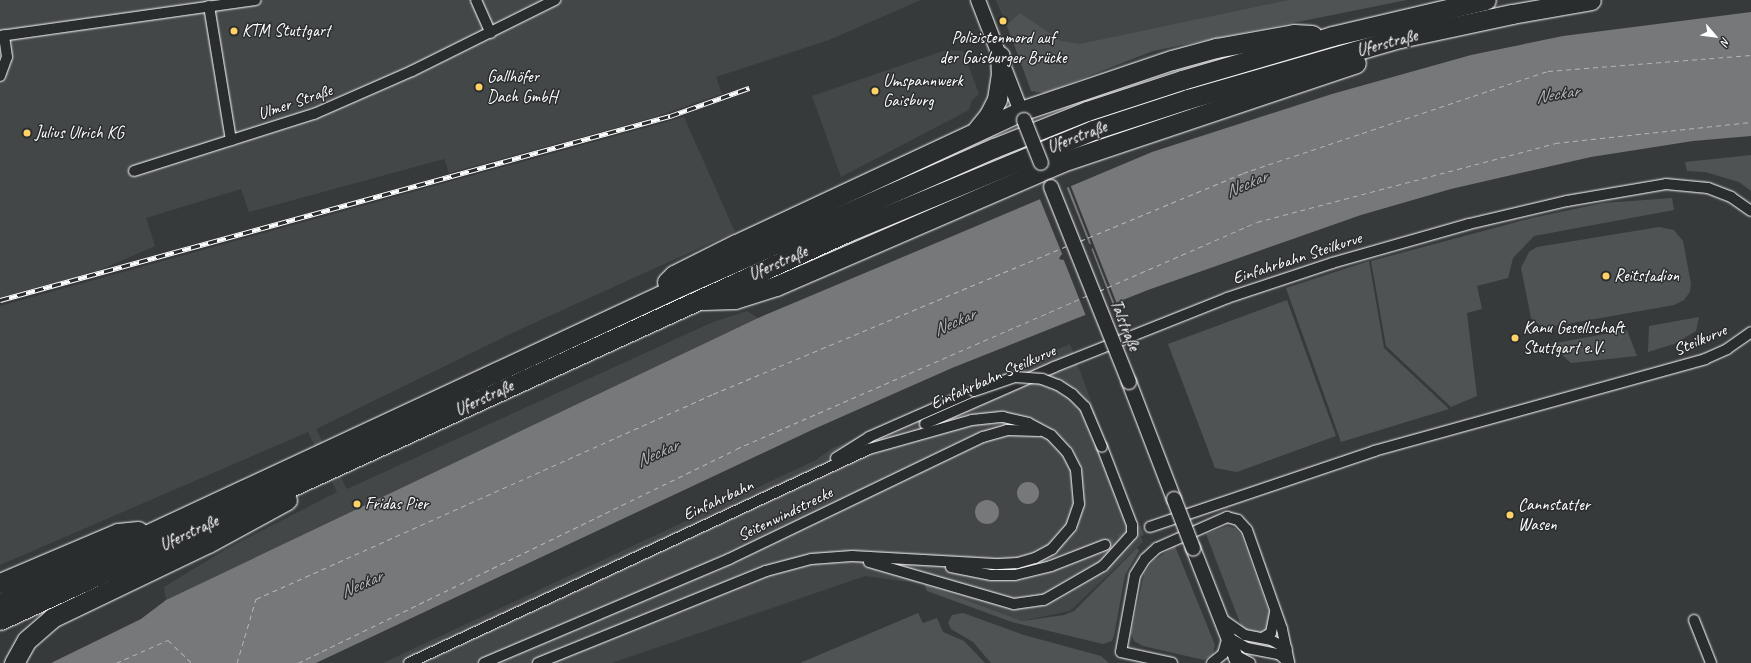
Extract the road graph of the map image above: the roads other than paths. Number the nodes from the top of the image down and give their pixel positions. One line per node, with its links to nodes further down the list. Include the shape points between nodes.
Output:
1 (255, 0): 7 (street)
2 (476, 0): 8 (street)
3 (556, 0): 8 (street, Ulmer Straße)
4 (978, 0): 12 (main road, Talstraße)
5 (1486, 0): 10 (highway, Uferstraße)
6 (1591, 0): 11 (highway, Uferstraße)
7 (209, 6): 9 (street); 16 (street)
8 (491, 32): 16 (street, Ulmer Straße, via 314,114)
9 (2, 35): 13 (street, via 7,57)
10 (1332, 36): 14 (highway, via 1294,34 1216,48 1137,71); 20 (highway, Uferstraße, via 1087,111 840,214)
11 (1400, 38): 17 (highway, via 1370,59 1101,147); 21 (highway, Uferstraße, via 1188,99 1093,130 847,232)
12 (1000, 56): 14 (main road, Talstraße); 15 (highway, via 1001,75 996,99 986,121)
13 (0, 76)
14 (1023, 116): 15 (highway); 17 (main road, Talstraße, bridge)
15 (973, 133): 20 (highway, via 674,275)
16 (231, 140): 18 (street, Ulmer Straße)
17 (1044, 169): 21 (highway, via 776,286 735,299); 35 (main road, Talstraße, bridge)
18 (134, 171)
19 (1751, 212): 23 (street, Einfahrbahn Steilkurve, via 1731,197 1696,186 1648,186 1567,201 1434,233 1332,262 1171,319)
20 (652, 299): 28 (highway, Uferstraße)
21 (692, 302): 25 (highway, Uferstraße)
22 (1751, 332): 27 (street, Steilkurve, via 1717,354 1659,373 1374,451)
23 (925, 424)
24 (1051, 435): 26 (street, Einfahrbahn, via 1039,427 1016,419 989,417 869,449); 31 (street, Einfahrbahn, via 1067,452 1078,481 1076,515 1059,543 1044,554 1017,563); 47 (street, Seitenwindstrecke, via 1020,429 996,432 729,559)
25 (348, 460): 36 (highway, Uferstraße); 45 (highway, via 226,534 72,607 39,628 27,640)
26 (815, 473): 30 (street, bridge, via 869,437 974,391 1015,377 1042,378 1072,394 1085,407 1132,525 1132,534 1103,566 1044,600 1014,604); 46 (street, Einfahrbahn)
27 (1150, 527)
28 (160, 528): 32 (highway, via 118,533); 33 (highway, Uferstraße)
29 (1105, 545): 31 (street, via 1051,566 1014,575 980,573)
30 (852, 556): 31 (street, Einfahrbahn); 48 (street, Einfahrbahn, via 811,559 766,571)
31 (930, 562)
32 (0, 583)
33 (0, 603)
34 (1276, 610): 38 (street); 40 (street, via 1273,628 1268,636); 49 (street, via 1247,530 1238,520 1222,518 1165,544 1145,559 1135,575 1121,652)
35 (1221, 618): 39 (main road, Talstraße); 40 (street, via 1241,634)
36 (0, 620)
37 (1694, 620): 53 (street)
38 (1282, 629): 41 (street); 42 (street)
39 (1228, 637): 43 (street, via 1247,648); 44 (main road, Talstraße); 50 (street, via 1223,654)
40 (1262, 638): 41 (street)
41 (1278, 643): 42 (street); 43 (street)
42 (1287, 649): 52 (street)
43 (1268, 651): 52 (street, via 1279,654)
44 (1235, 660): 51 (street)
45 (14, 663)
46 (409, 663)
47 (484, 663)
48 (538, 663)
49 (1172, 663)
50 (1212, 663)
51 (1250, 663)
52 (1289, 663)
53 (1711, 663)

